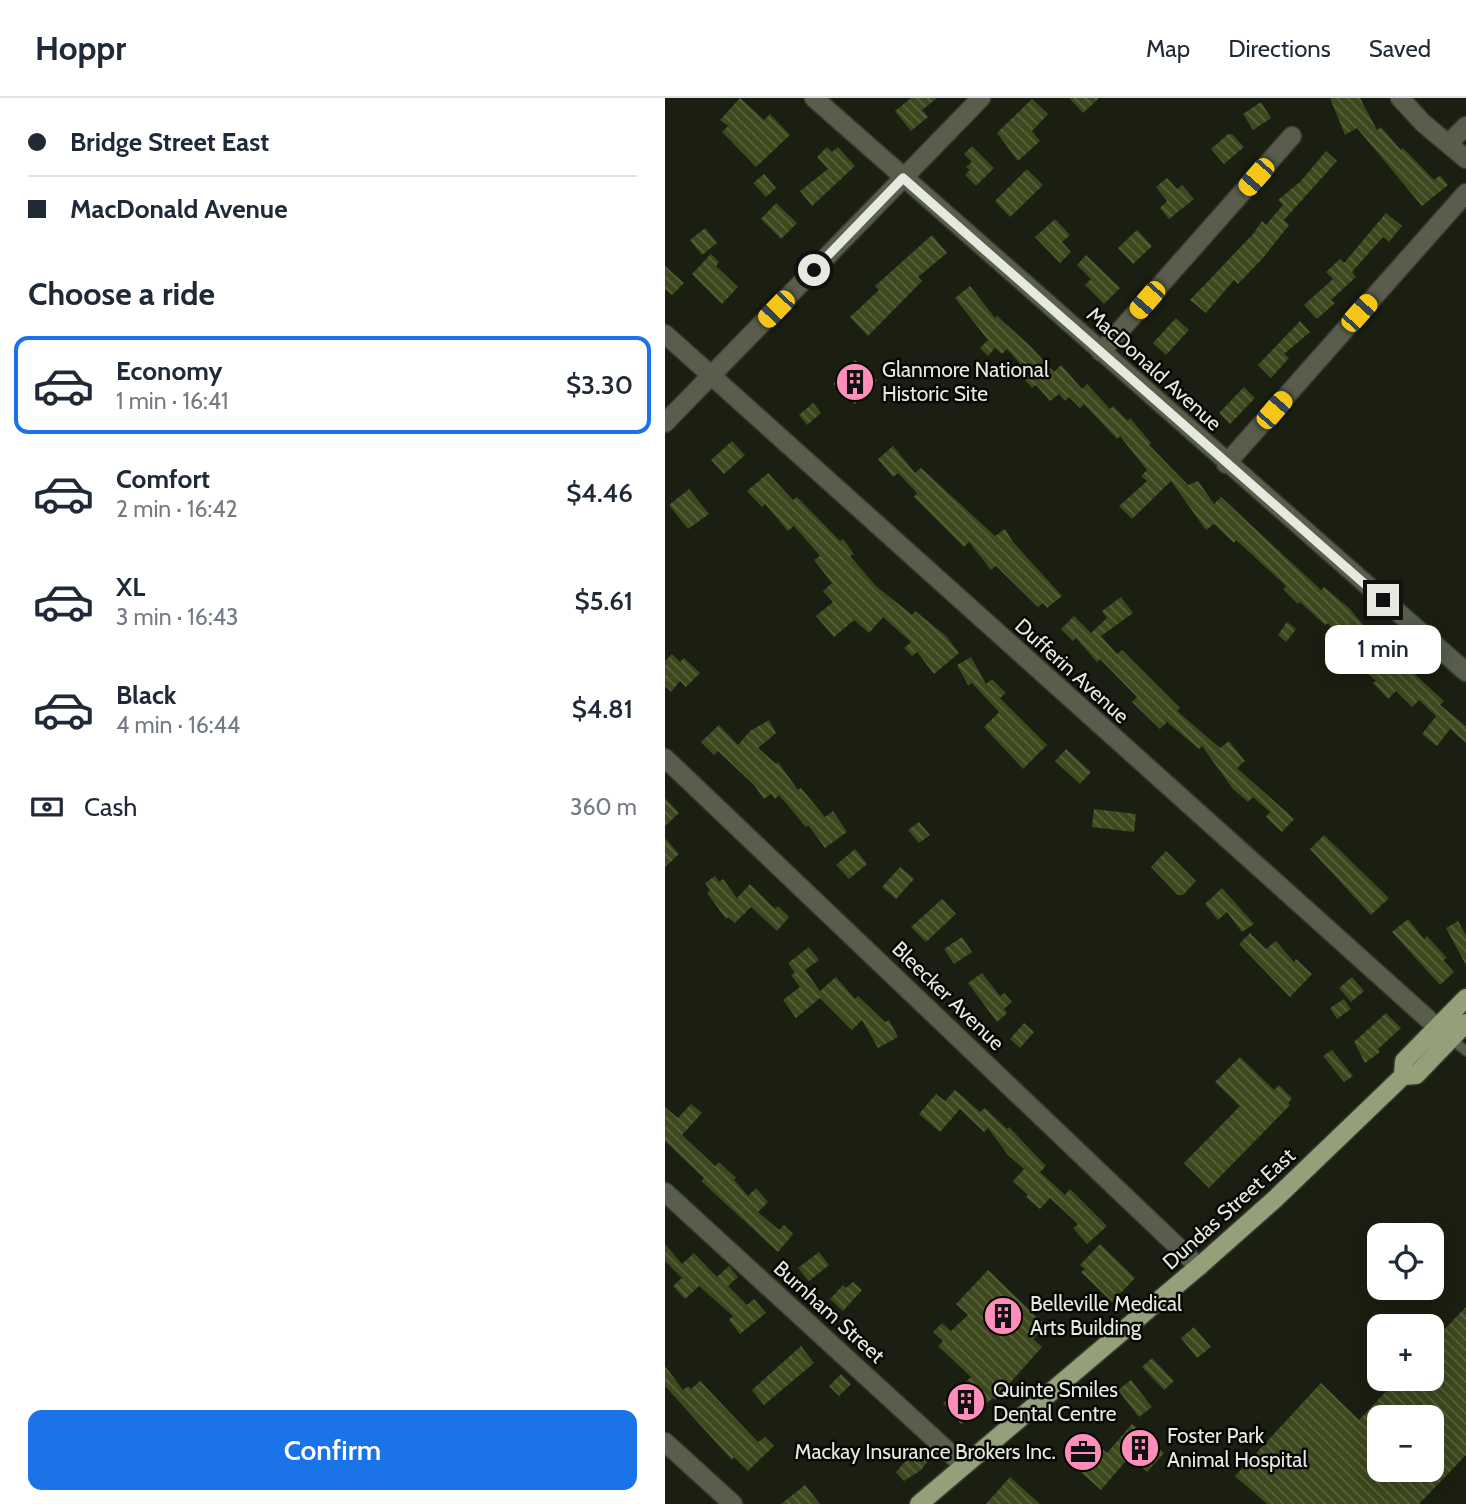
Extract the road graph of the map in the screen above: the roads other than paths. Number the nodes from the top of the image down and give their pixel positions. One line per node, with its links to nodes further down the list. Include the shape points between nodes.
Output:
1 (814, 98): 8 (street, MacDonald Avenue)
2 (981, 98): 8 (street)
3 (1400, 98): 6 (street)
4 (1466, 126): 6 (street)
5 (1292, 136): 11 (street)
6 (1448, 144): 7 (street)
7 (1466, 159)
8 (903, 178): 11 (street, MacDonald Avenue); 12 (street)
9 (1466, 193): 14 (street)
10 (665, 334): 12 (street, Dufferin Avenue)
11 (1101, 352): 14 (street, MacDonald Avenue)
12 (711, 376): 13 (street); 19 (street, Dufferin Avenue)
13 (665, 423)
14 (1226, 464): 15 (street, MacDonald Avenue)
15 (1466, 672)
16 (665, 758): 22 (street, Bleecker Avenue)
17 (1466, 998): 19 (main road, Dundas Street East)
18 (1466, 1023): 19 (main road, Dundas Street East)
19 (1443, 1034): 20 (lane); 22 (main road, Dundas Street East, via 1404,1060 1403,1076)
20 (1466, 1051)
21 (665, 1192): 24 (street, Burnham Street)
22 (1199, 1267): 24 (main road, Dundas Street East)
23 (665, 1442): 25 (street)
24 (963, 1465): 26 (main road, Dundas Street East)
25 (733, 1504)
26 (919, 1504)

